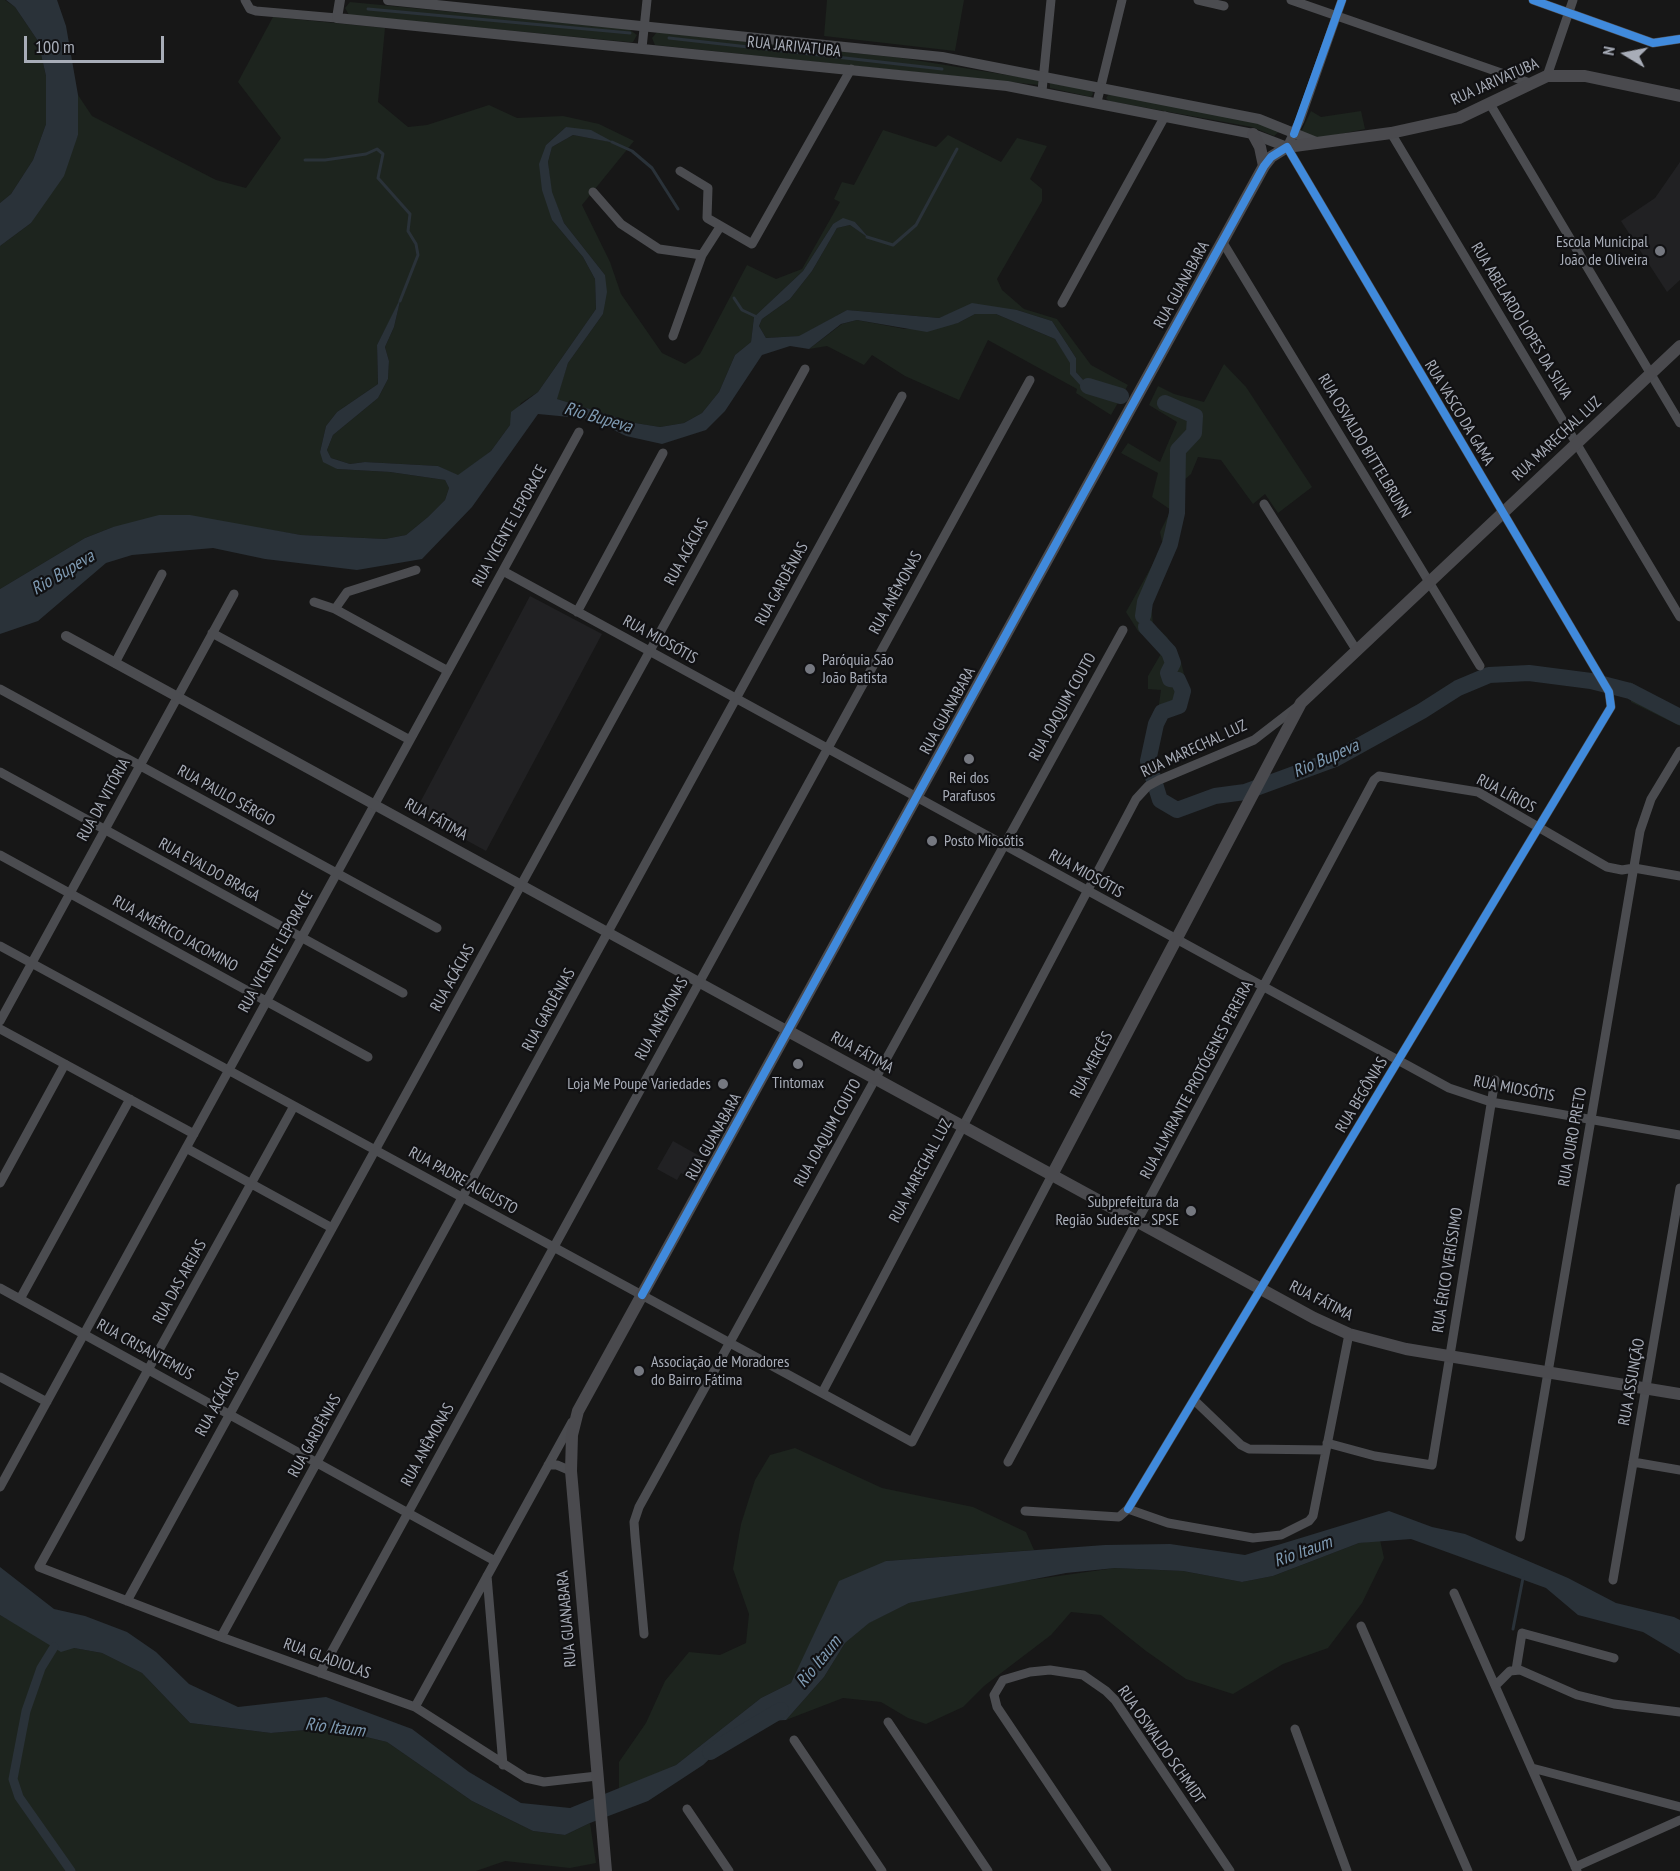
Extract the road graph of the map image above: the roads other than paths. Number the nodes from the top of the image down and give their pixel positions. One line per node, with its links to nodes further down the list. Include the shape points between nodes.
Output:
1 (245, 0): 15 (street, RUA JARIVATUBA, via 256,11)
2 (340, 0): 15 (street)
3 (388, 0): 16 (street, RUA JARIVATUBA)
4 (648, 0): 16 (street)
5 (1051, 0): 21 (street)
6 (1122, 0): 23 (street)
7 (1198, 0): 12 (street)
8 (1291, 0): 14 (street)
9 (1342, 0): 14 (street)
10 (1533, 0): 13 (street)
11 (1573, 0): 13 (street)
12 (1224, 6)
13 (1569, 13): 17 (street, via 1653,43); 20 (street)
14 (1337, 16): 22 (street); 31 (street)
15 (338, 18): 18 (street, RUA JARIVATUBA)
16 (644, 26): 18 (street); 21 (street, RUA JARIVATUBA, via 908,53)
17 (1680, 39)
18 (642, 48): 19 (street, RUA JARIVATUBA)
19 (851, 69): 24 (street, RUA JARIVATUBA); 37 (street, via 753,244)
20 (1547, 76): 22 (main road, RUA JARIVATUBA); 25 (main road, RUA JARIVATUBA, via 1585,76)
21 (1043, 77): 23 (street, RUA JARIVATUBA); 24 (street)
22 (1530, 83): 27 (main road, RUA JARIVATUBA)
23 (1101, 88): 26 (street); 31 (street, RUA JARIVATUBA, via 1259,119)
24 (1042, 91): 26 (street, RUA JARIVATUBA)
25 (1680, 96)
26 (1097, 102): 28 (street, RUA JARIVATUBA)
27 (1490, 104): 29 (main road, RUA JARIVATUBA, via 1459,118); 44 (street)
28 (1166, 116): 30 (street, RUA JARIVATUBA); 40 (street)
29 (1391, 133): 32 (main road, RUA JARIVATUBA); 49 (street, RUA ABELARDO LOPES DA SILVA)
30 (1253, 134): 33 (street, RUA JARIVATUBA); 34 (main road)
31 (1294, 134): 32 (street, RUA JARIVATUBA); 33 (street)
32 (1323, 144): 33 (main road, RUA JARIVATUBA)
33 (1287, 147): 34 (main road, RUA GUANABARA); 52 (street, RUA VASCO DA GAMA)
34 (1264, 166): 38 (main road, RUA GUANABARA)
35 (680, 171): 37 (street, via 708,188 706,215)
36 (593, 192): 39 (street, via 621,224 650,246)
37 (720, 226): 39 (street)
38 (1222, 241): 56 (street, RUA OSVALDO BITTELBRUNN); 81 (main road, RUA GUANABARA)
39 (702, 255): 41 (street)
40 (1062, 303)
41 (673, 336)
42 (1680, 346): 44 (main road, RUA MARECHAL LUZ)
43 (805, 369): 65 (street, RUA ACÁCIAS)
44 (1651, 374): 47 (street); 49 (main road, RUA MARECHAL LUZ)
45 (1030, 380): 76 (street, RUA ANÊMONAS)
46 (902, 396): 73 (street, RUA GARDÊNIAS)
47 (1680, 423)
48 (579, 432): 54 (street, RUA VICENTE LEPORACE)
49 (1577, 443): 52 (main road, RUA MARECHAL LUZ); 61 (street, RUA ABELARDO LOPES DA SILVA)
50 (663, 453): 60 (street)
51 (1264, 504): 66 (street)
52 (1503, 513): 56 (main road, RUA MARECHAL LUZ); 71 (street, RUA VASCO DA GAMA)
53 (416, 570): 59 (street, via 347,592)
54 (503, 571): 60 (street, RUA MIOSÓTIS); 69 (street, RUA VICENTE LEPORACE)
55 (162, 574): 67 (street)
56 (1429, 582): 66 (main road, RUA MARECHAL LUZ); 68 (street, RUA OSVALDO BITTELBRUNN)
57 (234, 594): 63 (street, RUA DA VITÓRIA)
58 (314, 602): 59 (street)
59 (335, 609): 69 (street)
60 (577, 612): 65 (street, RUA MIOSÓTIS)
61 (1680, 617)
62 (1123, 630): 85 (street, RUA JOAQUIM COUTO)
63 (212, 633): 72 (street, RUA DA VITÓRIA); 75 (street)
64 (66, 636): 67 (street, RUA FÁTIMA)
65 (649, 651): 73 (street, RUA MIOSÓTIS); 90 (street, RUA ACÁCIAS)
66 (1357, 651): 74 (main road, RUA MARECHAL LUZ)
67 (115, 663): 72 (street, RUA FÁTIMA)
68 (1480, 666)
69 (448, 671): 75 (street, RUA VICENTE LEPORACE)
70 (0, 690): 78 (street, RUA PAULO SÉRGIO)
71 (1609, 692): 83 (street, RUA BEGÔNIAS, via 1608,714)
72 (177, 697): 78 (street, RUA DA VITÓRIA); 82 (street, RUA FÁTIMA)
73 (736, 699): 76 (street, RUA MIOSÓTIS); 94 (street, RUA GARDÊNIAS)
74 (1301, 703): 91 (street, RUA MARECHAL LUZ, via 1254,740 1148,786 1136,799); 96 (main road, RUA MERCÊS)
75 (410, 740): 82 (street, RUA VICENTE LEPORACE)
76 (827, 749): 81 (street, RUA MIOSÓTIS); 99 (street, RUA ANÊMONAS)
77 (1680, 751): 87 (street, RUA OURO PRETO, via 1644,814)
78 (140, 766): 84 (street, RUA DA VITÓRIA); 88 (street, RUA PAULO SÉRGIO)
79 (0, 772): 84 (street, RUA EVALDO BRAGA)
80 (1379, 776): 83 (street, RUA LÍRIOS, via 1478,792); 100 (street, RUA ALMIRANTE PROTÓGENES PEREIRA)
81 (916, 798): 85 (street, RUA MIOSÓTIS); 105 (main road, RUA GUANABARA)
82 (374, 805): 88 (street, RUA VICENTE LEPORACE); 90 (street, RUA FÁTIMA)
83 (1539, 828): 87 (street, RUA LÍRIOS, via 1607,867); 107 (street, RUA BEGÔNIAS)
84 (104, 830): 92 (street, RUA DA VITÓRIA); 95 (street, RUA EVALDO BRAGA)
85 (1003, 846): 91 (street, RUA MIOSÓTIS); 110 (street, RUA JOAQUIM COUTO)
86 (0, 855): 92 (street, RUA AMÉRICO JACOMINO)
87 (1634, 868): 89 (street, RUA LÍRIOS); 115 (street, RUA OURO PRETO)
88 (337, 873): 93 (street, RUA PAULO SÉRGIO); 95 (street, RUA VICENTE LEPORACE)
89 (1680, 876)
90 (521, 885): 94 (street, RUA FÁTIMA); 120 (street, RUA ACÁCIAS)
91 (1087, 892): 96 (street, RUA MIOSÓTIS); 116 (street, RUA MARECHAL LUZ)
92 (70, 893): 98 (street, RUA DA VITÓRIA); 102 (street, RUA AMÉRICO JACOMINO)
93 (437, 928)
94 (608, 933): 99 (street, RUA FÁTIMA); 125 (street, RUA GARDÊNIAS)
95 (301, 938): 101 (street, RUA EVALDO BRAGA); 102 (street, RUA VICENTE LEPORACE)
96 (1176, 941): 100 (street, RUA MIOSÓTIS); 121 (main road, RUA MERCÊS)
97 (0, 946): 98 (street, RUA PADRE AUGUSTO)
98 (32, 963): 103 (street, RUA DA VITÓRIA); 109 (street, RUA PADRE AUGUSTO)
99 (699, 982): 105 (street, RUA FÁTIMA); 128 (street, RUA ANÊMONAS)
100 (1263, 988): 107 (street, RUA MIOSÓTIS); 126 (street, RUA ALMIRANTE PROTÓGENES PEREIRA)
101 (403, 993)
102 (267, 1001): 106 (street, RUA AMÉRICO JACOMINO); 109 (street, RUA VICENTE LEPORACE)
103 (0, 1021)
104 (0, 1029): 108 (street)
105 (788, 1031): 110 (main road, RUA FÁTIMA); 131 (main road, RUA GUANABARA)
106 (368, 1057)
107 (1398, 1062): 113 (street, RUA MIOSÓTIS, via 1449,1088); 130 (street, RUA BEGÔNIAS)
108 (65, 1064): 112 (street); 122 (street)
109 (229, 1070): 114 (street, RUA PADRE AUGUSTO); 117 (street, RUA VICENTE LEPORACE)
110 (875, 1078): 116 (main road, RUA FÁTIMA); 135 (street, RUA JOAQUIM COUTO)
111 (1495, 1080): 113 (street, RUA ÉRICO VERÍSSIMO)
112 (130, 1099): 117 (street); 132 (street)
113 (1491, 1102): 115 (street, RUA MIOSÓTIS); 136 (street, RUA ÉRICO VERÍSSIMO)
114 (294, 1106): 120 (street, RUA PADRE AUGUSTO); 123 (street, RUA DAS AREIAS)
115 (1591, 1119): 118 (street, RUA MIOSÓTIS); 138 (street, RUA OURO PRETO)
116 (963, 1126): 121 (main road, RUA FÁTIMA); 141 (street, RUA MARECHAL LUZ)
117 (194, 1134): 119 (street, RUA VICENTE LEPORACE)
118 (1680, 1135)
119 (186, 1148): 123 (street); 133 (street, RUA VICENTE LEPORACE)
120 (375, 1150): 125 (street, RUA PADRE AUGUSTO); 127 (street, RUA ACÁCIAS)
121 (1053, 1175): 126 (main road, RUA FÁTIMA); 147 (street, RUA MERCÊS)
122 (0, 1183)
123 (251, 1184): 127 (street); 137 (street, RUA DAS AREIAS)
124 (1680, 1188): 140 (street, RUA ASSUNÇÃO)
125 (463, 1198): 128 (street, RUA PADRE AUGUSTO); 151 (street, RUA GARDÊNIAS)
126 (1138, 1221): 130 (main road, RUA FÁTIMA); 149 (street, RUA ALMIRANTE PROTÓGENES PEREIRA)
127 (332, 1228): 146 (street, RUA ACÁCIAS)
128 (554, 1247): 131 (street, RUA PADRE AUGUSTO); 158 (street, RUA ANÊMONAS)
129 (0, 1288): 132 (street, RUA CRISANTEMUS)
130 (1262, 1288): 134 (main road, RUA FÁTIMA); 143 (street, RUA BEGÔNIAS)
131 (642, 1295): 135 (street, RUA PADRE AUGUSTO); 145 (main road, RUA GUANABARA)
132 (20, 1299): 133 (street, RUA CRISANTEMUS)
133 (84, 1334): 137 (street, RUA CRISANTEMUS); 144 (street, RUA VICENTE LEPORACE)
134 (1349, 1334): 136 (main road, RUA FÁTIMA, via 1406,1349); 148 (street)
135 (730, 1343): 141 (street, RUA PADRE AUGUSTO); 167 (street, RUA JOAQUIM COUTO, via 634,1522)
136 (1450, 1355): 138 (main road, RUA FÁTIMA); 148 (street, RUA ÉRICO VERÍSSIMO, via 1432,1465)
137 (148, 1370): 146 (street, RUA CRISANTEMUS); 161 (street, RUA DAS AREIAS)
138 (1548, 1371): 140 (main road, RUA FÁTIMA); 159 (street, RUA OURO PRETO)
139 (0, 1377): 144 (street)
140 (1646, 1388): 142 (main road, RUA FÁTIMA); 150 (street, RUA ASSUNÇÃO)
141 (822, 1394): 147 (street, RUA PADRE AUGUSTO)
142 (1680, 1394)
143 (1194, 1400): 148 (street, via 1249,1449); 156 (street, RUA BEGÔNIAS)
144 (47, 1402): 155 (street, RUA VICENTE LEPORACE)
145 (578, 1411): 152 (street); 154 (main road, RUA GUANABARA, via 572,1435)
146 (229, 1414): 151 (street, RUA CRISANTEMUS); 165 (street, RUA ACÁCIAS)
147 (912, 1442)
148 (1327, 1447): 156 (street, via 1313,1516 1281,1535 1253,1538 1168,1523)
149 (1008, 1462)
150 (1633, 1462): 153 (street); 163 (street, RUA ASSUNÇÃO)
151 (317, 1463): 158 (street, RUA CRISANTEMUS); 168 (street, RUA GARDÊNIAS)
152 (548, 1466): 154 (street); 160 (street)
153 (1680, 1470)
154 (571, 1471): 180 (main road, RUA GUANABARA)
155 (0, 1487)
156 (1128, 1509): 157 (street, via 1119,1517)
157 (1025, 1511)
158 (407, 1513): 160 (street, RUA CRISANTEMUS); 171 (street, RUA ANÊMONAS)
159 (1520, 1537)
160 (495, 1561): 162 (street)
161 (39, 1567): 165 (street, RUA GLADIOLAS)
162 (487, 1576): 173 (street); 178 (street)
163 (1613, 1580)
164 (1454, 1593): 172 (street)
165 (127, 1600): 168 (street, RUA GLADIOLAS)
166 (1361, 1626): 192 (street)
167 (644, 1634)
168 (221, 1637): 171 (street, RUA GLADIOLAS)
169 (1614, 1658): 170 (street, via 1522,1633)
170 (1516, 1670): 172 (street, via 1502,1676); 174 (street, via 1531,1672 1567,1691 1599,1701)
171 (320, 1673): 173 (street, RUA GLADIOLAS)
172 (1496, 1685): 179 (street)
173 (416, 1707): 178 (street, RUA GLADIOLAS)
174 (1680, 1712)
175 (888, 1722): 188 (street)
176 (1295, 1729): 191 (street)
177 (794, 1740): 187 (street)
178 (503, 1765): 180 (street, RUA GLADIOLAS, via 535,1781)
179 (1532, 1768): 181 (street); 184 (street)
180 (598, 1781): 185 (main road, RUA GUANABARA)
181 (1680, 1807)
182 (687, 1809): 186 (street)
183 (1680, 1820): 184 (street)
184 (1576, 1869)
185 (606, 1871)
186 (729, 1871)
187 (882, 1871)
188 (988, 1871)
189 (1107, 1871): 190 (street, RUA OSWALDO SCHMIDT, via 997,1707 994,1695 1003,1680 1050,1670 1083,1675 1094,1681 1115,1700)
190 (1230, 1871)
191 (1347, 1871)
192 (1468, 1871)

